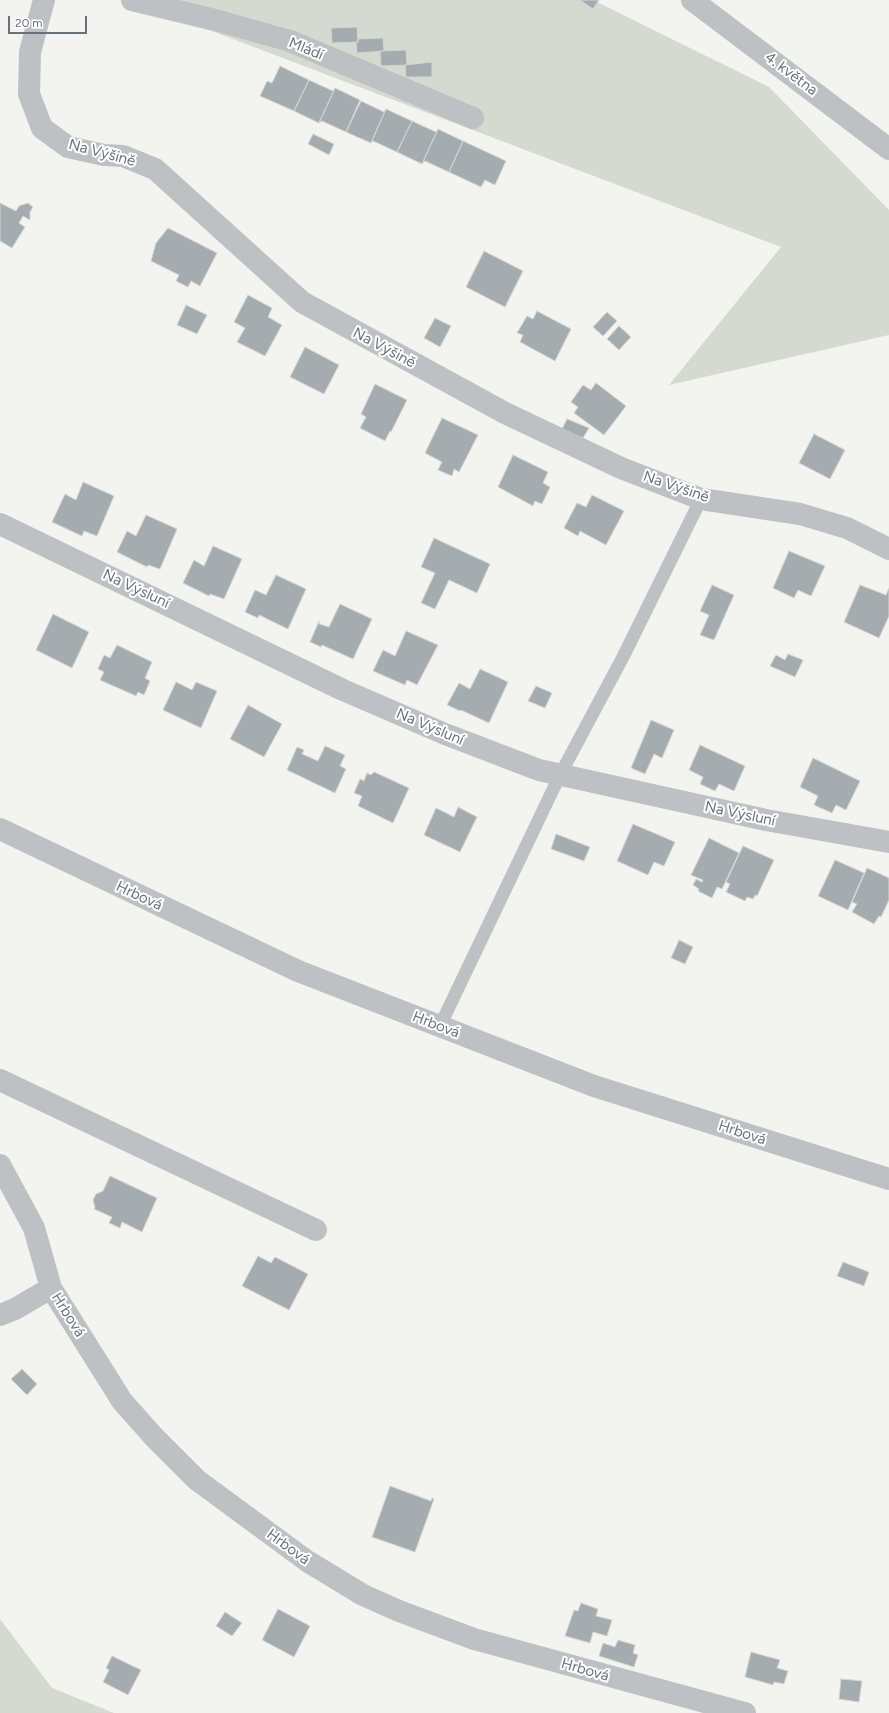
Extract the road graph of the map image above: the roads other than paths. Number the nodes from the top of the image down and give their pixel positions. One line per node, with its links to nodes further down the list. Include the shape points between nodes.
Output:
1 (44, 0): 6 (street, Na Výšině, via 30,52 29,94 42,128 68,147 104,155 123,156 155,169 302,302 349,329 505,413 621,468)
2 (132, 0): 4 (street, Mládí, via 290,41)
3 (692, 0): 5 (street, 4. května)
4 (473, 118)
5 (889, 149)
6 (701, 499): 8 (street, Na Výšině, via 800,514 847,528); 9 (lane, via 623,657)
7 (0, 524): 9 (street, Na Výsluní, via 343,690 445,734 539,770)
8 (889, 549)
9 (560, 775): 11 (street, Na Výsluní, via 766,820); 12 (lane)
10 (0, 829): 12 (street, Hrbová, via 298,971)
11 (889, 842)
12 (440, 1026): 15 (street, Hrbová, via 594,1086)
13 (0, 1080): 16 (street)
14 (0, 1165): 17 (street, Hrbová, via 34,1228)
15 (889, 1179)
16 (316, 1230)
17 (51, 1288): 18 (street); 19 (street, Hrbová, via 122,1401 154,1437 197,1480 307,1561 363,1595 474,1639)
18 (0, 1315)
19 (745, 1713)

